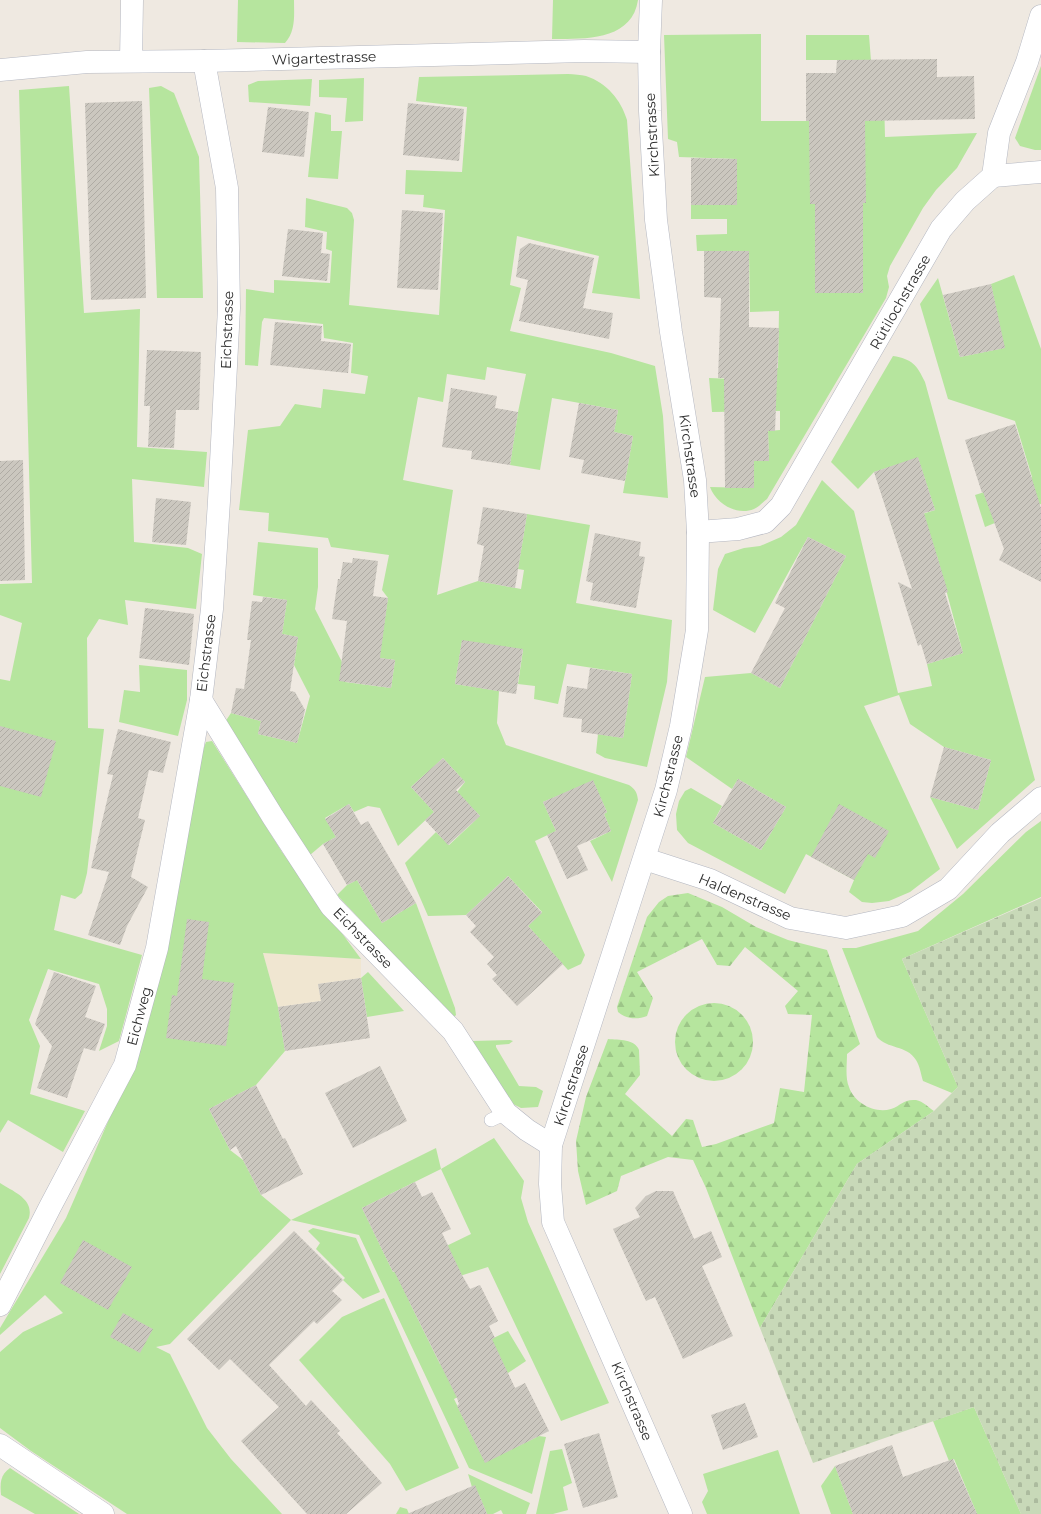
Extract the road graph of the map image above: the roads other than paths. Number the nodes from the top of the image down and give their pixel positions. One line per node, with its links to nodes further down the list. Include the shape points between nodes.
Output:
1 (132, 0): 5 (street)
2 (651, 0): 4 (street, Kirchstrasse)
3 (1041, 16): 9 (street, via 1027,62 999,132)
4 (649, 52): 6 (street, Wigartestrasse, via 584,51); 10 (street, Kirchstrasse, via 656,220 695,480)
5 (131, 61): 6 (street, Wigartestrasse); 7 (street, Wigartestrasse, via 87,62)
6 (204, 61): 11 (street, Eichstrasse, via 227,188 229,308 212,601)
7 (0, 70)
8 (1041, 172): 9 (street)
9 (993, 176): 10 (street, Rütilochstrasse, via 941,229 781,506 765,522)
10 (698, 532): 13 (street, Kirchstrasse, via 697,630 681,726 668,783)
11 (201, 700): 14 (street, Eichstrasse, via 331,906 453,1031 498,1117 527,1130); 15 (street, Eichweg, via 157,948 125,1065)
12 (1041, 798): 13 (street, Haldenstrasse, via 1000,833 948,889 902,916 846,928 790,918 710,880)
13 (645, 859): 14 (street, Kirchstrasse)
14 (551, 1145): 18 (street, Kirchstrasse, via 550,1184 554,1222)
15 (0, 1305)
16 (0, 1445): 17 (street)
17 (103, 1514)
18 (681, 1514)

